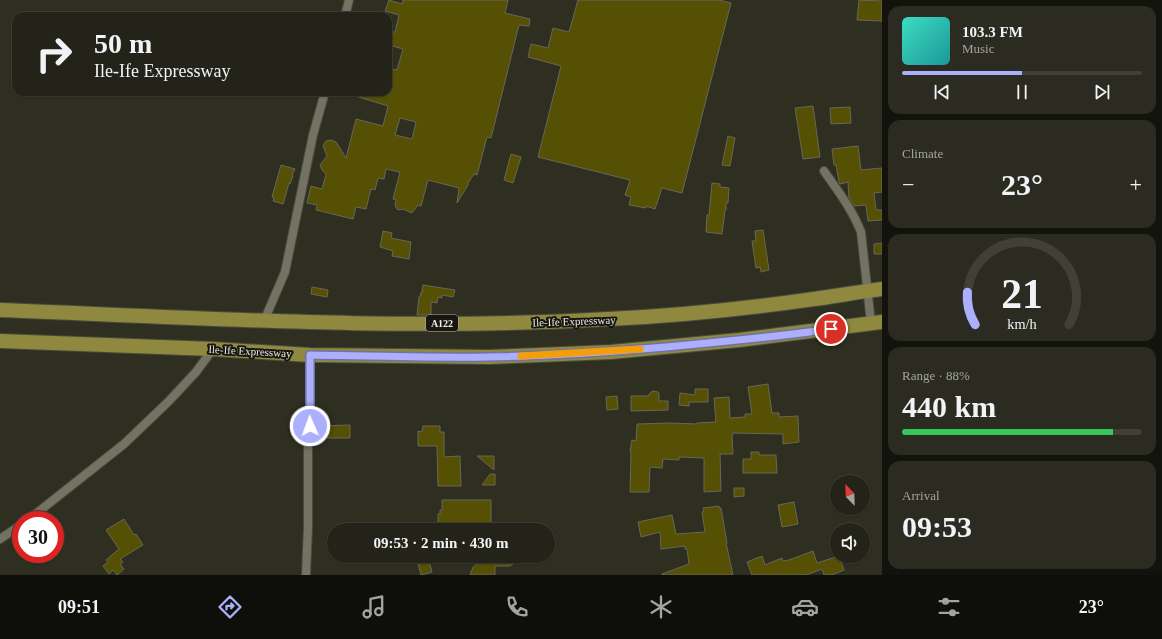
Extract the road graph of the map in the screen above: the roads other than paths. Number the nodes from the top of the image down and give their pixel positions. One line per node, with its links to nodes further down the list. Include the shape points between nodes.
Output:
1 (349, 0): 2 (street)
2 (346, 12)
3 (324, 96): 7 (street, via 313,135 285,272)
4 (824, 171): 5 (street, via 856,219 861,232 865,270)
5 (875, 290): 7 (highway, Ile-Ife Expressway / A122, via 745,308 610,319 488,324); 8 (street)
6 (0, 310): 7 (highway, Ile-Ife Expressway / A122)
7 (264, 321)
8 (877, 322): 11 (highway, Ile-Ife Expressway, via 739,340 610,352 489,357)
9 (0, 341): 10 (highway, Ile-Ife Expressway)
10 (213, 349): 11 (highway, Ile-Ife Expressway); 14 (street, via 196,372 124,444)
11 (310, 355): 12 (street)
12 (310, 426)
13 (308, 438): 17 (street)
14 (39, 511)
15 (12, 531): 16 (street)
16 (0, 539)
17 (306, 575)

